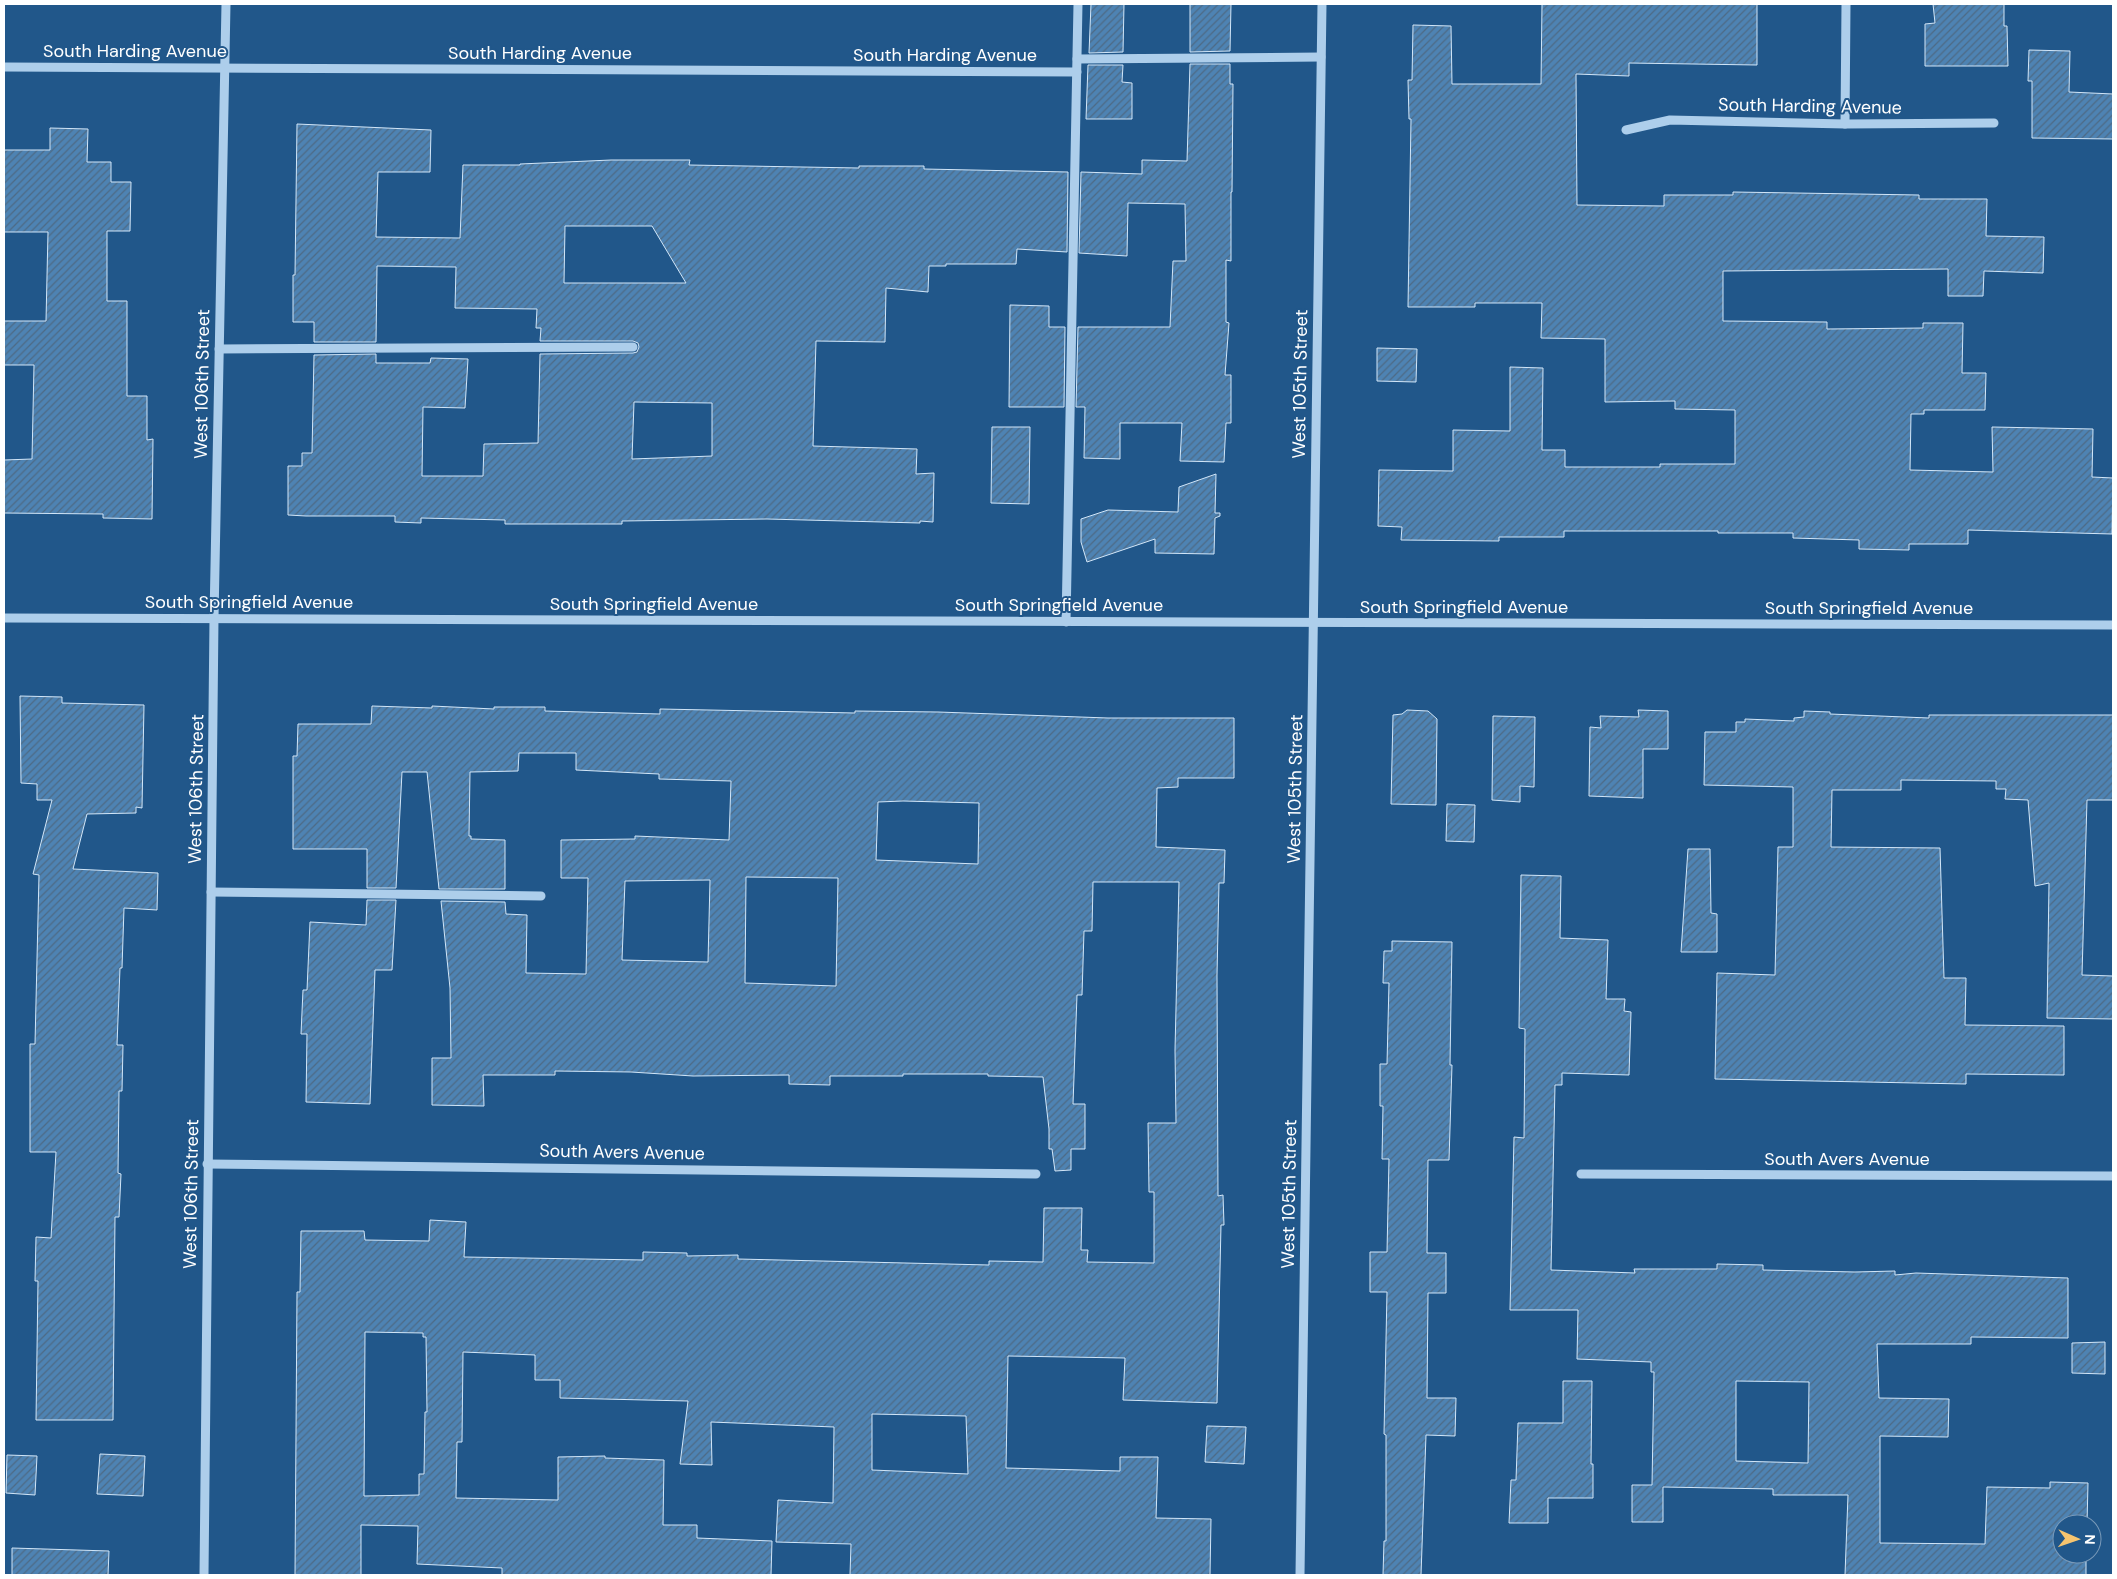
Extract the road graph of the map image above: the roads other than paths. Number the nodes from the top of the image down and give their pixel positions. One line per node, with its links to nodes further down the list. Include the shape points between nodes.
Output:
1 (226, 4): 8 (street, West 106th Street)
2 (1078, 4): 6 (street)
3 (1322, 4): 5 (street, West 105th Street)
4 (1846, 4): 11 (street)
5 (1321, 57): 6 (street); 18 (street, West 105th Street)
6 (1077, 59): 9 (street)
7 (4, 67): 8 (street, South Harding Avenue)
8 (225, 68): 9 (street, South Harding Avenue); 14 (street, West 106th Street)
9 (1077, 72): 17 (street)
10 (1994, 123): 11 (street, South Harding Avenue)
11 (1845, 124): 12 (street, South Harding Avenue, via 1670,120)
12 (1626, 130)
13 (633, 348): 14 (street)
14 (219, 349): 16 (street, West 106th Street)
15 (4, 618): 16 (street, South Springfield Avenue)
16 (214, 618): 17 (street, South Springfield Avenue); 20 (street, West 106th Street)
17 (1066, 622): 18 (street, South Springfield Avenue)
18 (1313, 622): 19 (street, South Springfield Avenue); 27 (street, West 105th Street)
19 (2113, 625)
20 (211, 892): 21 (street); 22 (street, West 106th Street)
21 (540, 896)
22 (207, 1164): 23 (street, South Avers Avenue); 26 (street, West 106th Street)
23 (1036, 1174)
24 (1582, 1174): 25 (street, South Avers Avenue)
25 (2113, 1176)
26 (204, 1575)
27 (1300, 1575)

